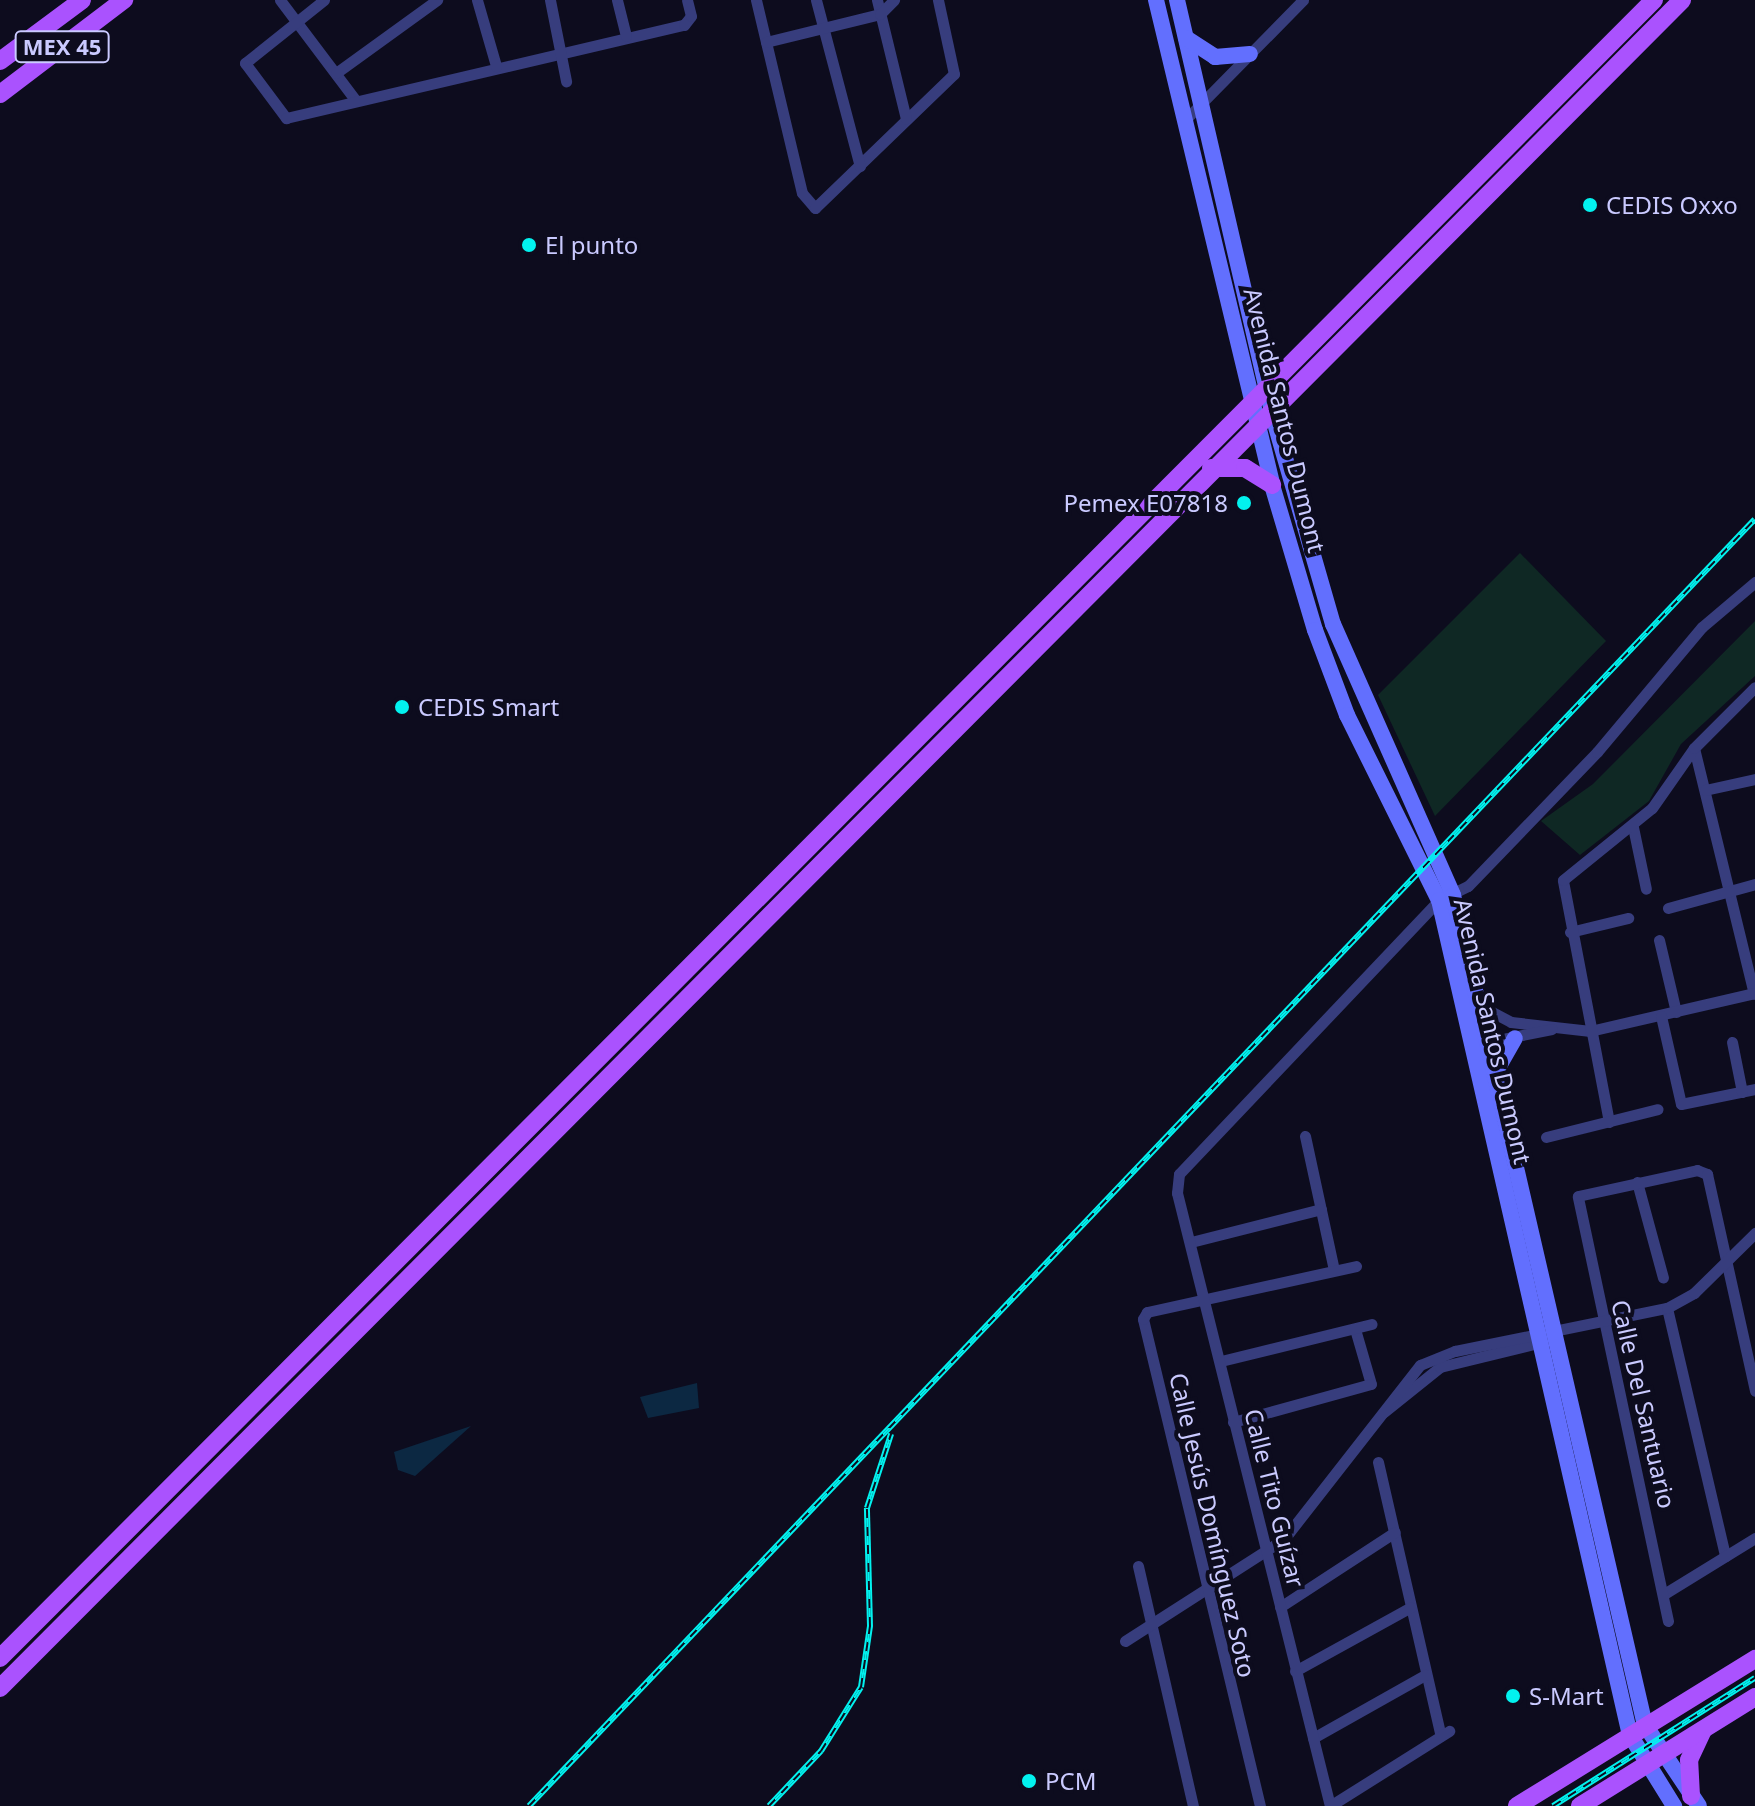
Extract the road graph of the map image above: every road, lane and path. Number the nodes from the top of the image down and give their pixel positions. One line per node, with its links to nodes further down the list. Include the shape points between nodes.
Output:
1 (82, 0): 28 (main road, MEX 45)
2 (124, 0): 32 (main road, MEX 45)
3 (280, 0): 21 (street)
4 (324, 0): 21 (street)
5 (437, 0): 30 (street)
6 (477, 0): 29 (street)
7 (550, 0): 26 (street)
8 (617, 0): 23 (street)
9 (687, 0): 23 (street, via 691,16 684,25)
10 (756, 0): 25 (street)
11 (816, 0): 22 (street)
12 (877, 0): 20 (street)
13 (894, 0): 20 (street)
14 (938, 0): 35 (street, via 952,76)
15 (1156, 0): 36 (main road, Avenida Santos Dumont)
16 (1177, 0): 24 (main road, Avenida Santos Dumont)
17 (1303, 0): 27 (street)
18 (1654, 0): 39 (main road)
19 (1682, 0): 40 (main road)
20 (880, 14): 22 (street); 35 (street)
21 (296, 21): 30 (street); 33 (street, via 245,67 290,119)
22 (822, 28): 25 (street); 37 (street)
23 (626, 36): 26 (street)
24 (1186, 38): 27 (main road, via 1215,57); 34 (main road, Avenida Santos Dumont)
25 (766, 42): 37 (street, via 806,203 826,203)
26 (564, 52): 29 (street); 31 (street)
27 (1250, 54): 34 (street)
28 (0, 61)
29 (496, 66): 33 (street)
30 (336, 73): 33 (street)
31 (566, 81)
32 (0, 94)
33 (356, 101)
34 (1203, 105): 36 (street); 38 (main road, Avenida Santos Dumont)
35 (906, 119): 37 (street)
36 (1186, 119): 38 (main road, Avenida Santos Dumont)
37 (860, 166)
38 (1240, 303): 39 (main road, Avenida Santos Dumont)
39 (1262, 397): 40 (main road, Avenida Santos Dumont); 41 (main road, Avenida Santos Dumont); 74 (main road)
40 (1272, 413): 41 (main road); 50 (main road, Avenida Santos Dumont, via 1333,624)
41 (1258, 427): 42 (main road); 43 (main road, Avenida Santos Dumont)
42 (1211, 468): 43 (main road, via 1245,468); 74 (main road)
43 (1272, 485): 50 (main road, Avenida Santos Dumont, via 1347,715)
44 (1755, 582): 50 (street, via 1702,627 1597,752)
45 (1752, 695): 46 (street)
46 (1694, 748): 48 (street); 49 (street)
47 (1755, 779): 48 (street)
48 (1705, 790): 53 (street)
49 (1633, 827): 52 (street); 56 (street, via 1563,880)
50 (1440, 880): 59 (main road, Avenida Santos Dumont); 66 (main road, Avenida Santos Dumont); 78 (street, Calle Tito Guízar, via 1186,1164 1179,1200)
51 (1755, 884): 53 (street)
52 (1646, 889)
53 (1729, 891): 54 (street); 58 (street)
54 (1668, 908)
55 (1628, 918): 56 (street)
56 (1570, 932): 63 (street)
57 (1659, 940): 60 (street)
58 (1754, 994): 60 (street)
59 (1479, 1005): 62 (street, via 1502,1020); 66 (main road, Avenida Santos Dumont)
60 (1676, 1012): 61 (street)
61 (1661, 1016): 63 (street); 69 (street, via 1681,1104)
62 (1555, 1028): 63 (street); 64 (street)
63 (1590, 1031): 71 (street)
64 (1515, 1038): 66 (street); 67 (main road)
65 (1732, 1042): 69 (street)
66 (1479, 1044): 67 (main road, Avenida Santos Dumont); 88 (main road, Avenida Santos Dumont)
67 (1495, 1075): 88 (main road, Avenida Santos Dumont)
68 (1755, 1089): 69 (street)
69 (1742, 1092)
70 (1658, 1109): 71 (street)
71 (1609, 1122): 73 (street)
72 (1305, 1136): 76 (street)
73 (1546, 1137)
74 (514, 1156): 104 (main road); 108 (main road)
75 (1637, 1182): 79 (street, via 1705,1172); 82 (street); 85 (street, Calle Del Santuario, via 1576,1198)
76 (1321, 1209): 78 (street); 81 (street)
77 (1755, 1233): 79 (street)
78 (1191, 1242): 83 (street, Calle Tito Guízar)
79 (1726, 1264): 84 (street); 91 (street)
80 (1356, 1266): 81 (street)
81 (1334, 1270): 83 (street)
82 (1663, 1278)
83 (1204, 1299): 89 (street, Calle Tito Guízar); 100 (street, Calle Jesús Domínguez Soto, via 1143,1319)
84 (1667, 1308): 85 (street); 98 (street)
85 (1603, 1323): 88 (street); 101 (street, Calle Del Santuario)
86 (1372, 1324): 87 (street)
87 (1355, 1329): 89 (street); 90 (street)
88 (1552, 1335): 92 (street, via 1436,1358); 115 (main road)
89 (1221, 1361): 93 (street, Calle Tito Guízar)
90 (1371, 1384): 92 (street); 93 (street)
91 (1755, 1391)
92 (1392, 1402): 97 (street, via 1294,1528)
93 (1233, 1422): 97 (street, Calle Tito Guízar)
94 (1378, 1462): 95 (street)
95 (1395, 1532): 102 (street); 103 (street)
96 (1755, 1538): 98 (street)
97 (1264, 1552): 100 (street); 102 (street, Calle Tito Guízar)
98 (1725, 1556): 101 (street)
99 (1138, 1566): 106 (street)
100 (1204, 1590): 106 (street); 122 (street, Calle Jesús Domínguez Soto)
101 (1664, 1594): 105 (street, Calle Del Santuario)
102 (1280, 1607): 111 (street, Calle Tito Guízar)
103 (1411, 1607): 111 (street); 112 (street)
104 (42, 1617): 108 (main road, via 46,1628); 109 (main road)
105 (1668, 1621)
106 (1148, 1625): 107 (street); 121 (street)
107 (1125, 1641)
108 (34, 1654): 113 (main road)
109 (0, 1658)
110 (1755, 1659): 115 (main road)
111 (1295, 1671): 117 (street, Calle Tito Guízar)
112 (1425, 1675): 117 (street); 123 (street, via 1445,1734)
113 (0, 1688)
114 (1755, 1697): 116 (main road)
115 (1638, 1730): 118 (main road); 119 (main road); 124 (main road)
116 (1703, 1730): 118 (main road); 120 (main road, via 1689,1760)
117 (1313, 1738): 123 (street, Calle Tito Guízar)
118 (1662, 1756): 119 (main road); 120 (main road)
119 (1644, 1766): 120 (main road); 125 (main road)
120 (1688, 1803)
121 (1193, 1806)
122 (1260, 1806)
123 (1330, 1806)
124 (1517, 1806)
125 (1580, 1806)

